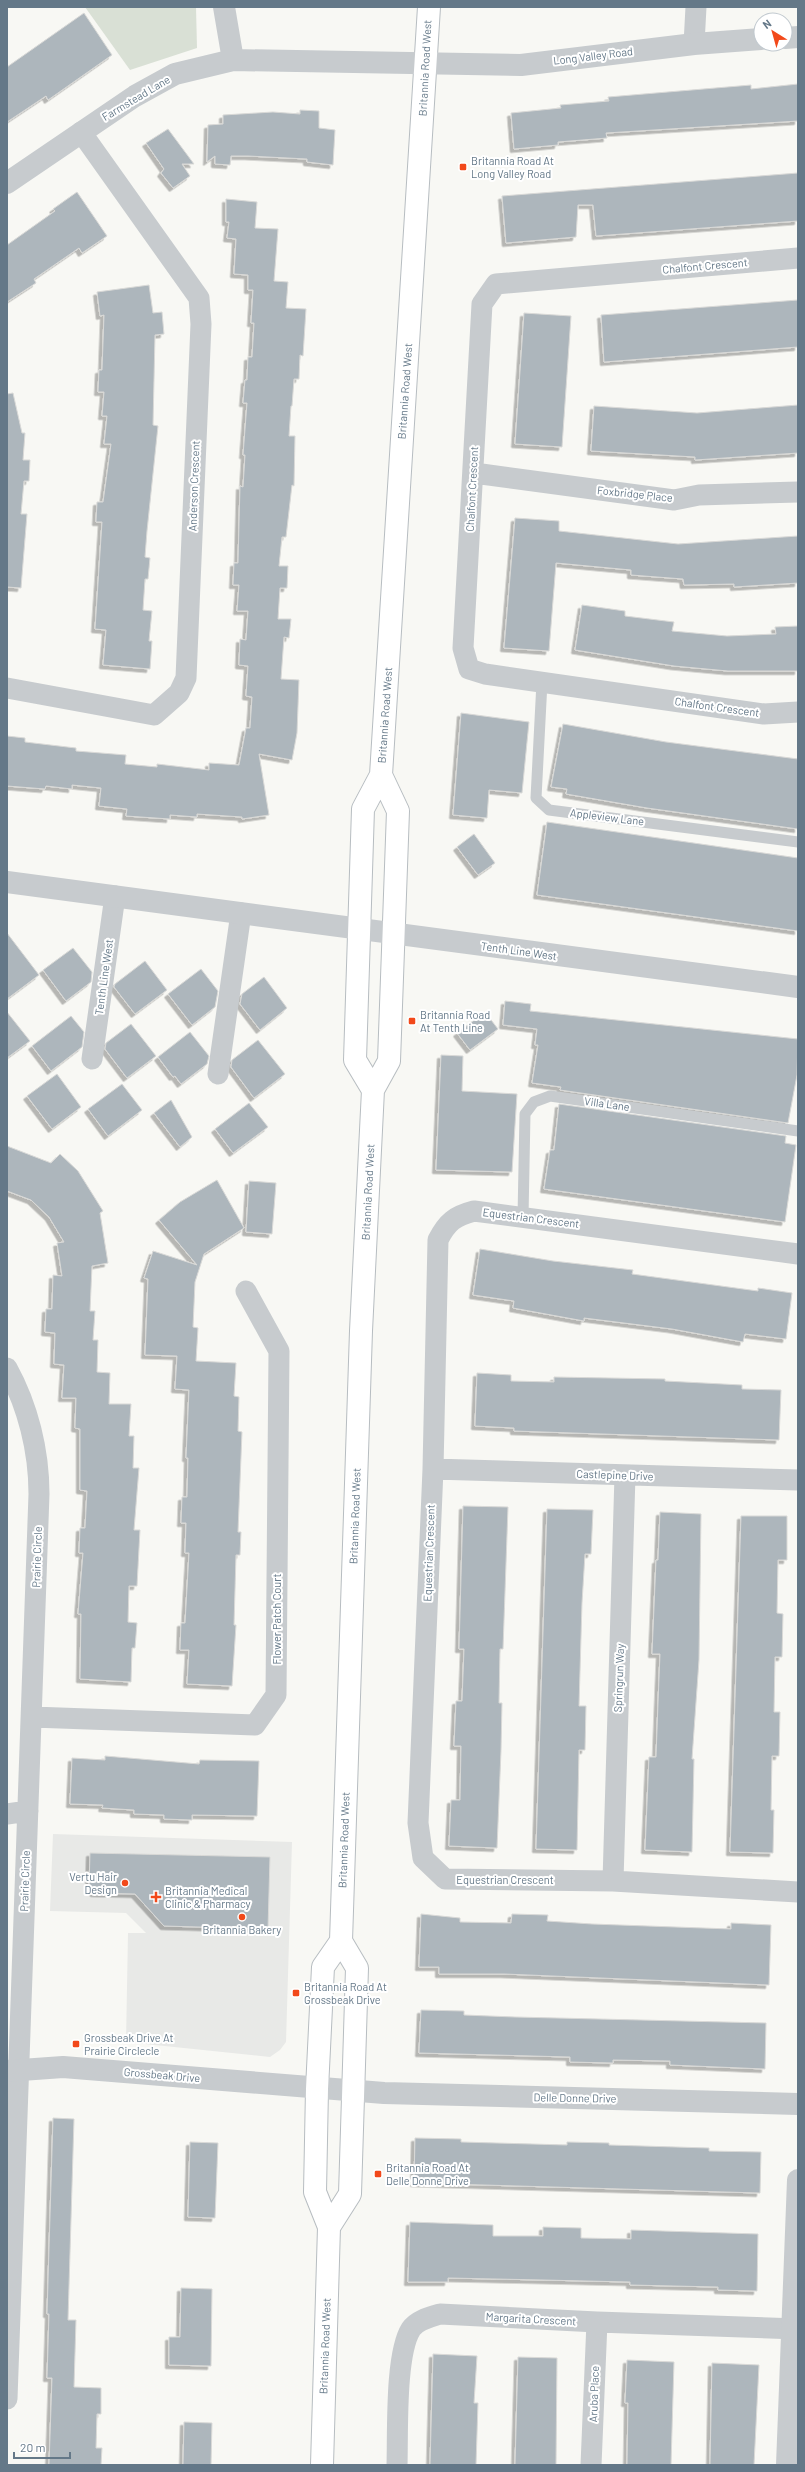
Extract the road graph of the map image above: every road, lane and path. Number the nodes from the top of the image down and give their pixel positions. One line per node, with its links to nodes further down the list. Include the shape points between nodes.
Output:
1 (224, 7): 6 (street)
2 (428, 7): 7 (main road, Britannia Road West)
3 (696, 7): 5 (street)
4 (753, 40): 5 (street, Long Valley Road)
5 (694, 44): 7 (street, Long Valley Road, via 521,65)
6 (233, 60): 7 (street, Farmstead Lane); 8 (street, Farmstead Lane, via 175,74 135,96)
7 (426, 65): 16 (main road, Britannia Road West)
8 (81, 132): 9 (street, Farmstead Lane); 14 (street, Anderson Crescent, via 199,298 201,324 186,678 179,693 154,715)
9 (7, 183)
10 (798, 258): 11 (street, Chalfont Crescent, via 496,284 482,304)
11 (474, 473): 12 (street, Foxbridge Place, via 674,500 699,495); 13 (street, Chalfont Crescent, via 463,648 469,669 485,674)
12 (798, 492)
13 (542, 682): 15 (street, Chalfont Crescent, via 764,714); 17 (lane, Appleview Lane, via 536,798 549,810)
14 (7, 688)
15 (798, 712)
16 (381, 775): 21 (main road, Britannia Road West, via 363,809); 22 (main road, Britannia Road West, via 398,811)
17 (798, 842)
18 (7, 882): 19 (street, Tenth Line West)
19 (115, 896): 20 (street, Tenth Line West); 24 (street, Tenth Line West)
20 (241, 913): 21 (street, Tenth Line West); 25 (street)
21 (357, 930): 22 (street, Tenth Line West); 26 (main road, Britannia Road West, via 355,1060)
22 (394, 934): 23 (street, Tenth Line West); 26 (main road, Britannia Road West, via 389,1061)
23 (798, 987)
24 (92, 1059)
25 (218, 1074)
26 (373, 1090): 40 (main road, Britannia Road West, via 360,1331)
27 (798, 1131): 28 (lane, Villa Lane, via 550,1096 534,1102 525,1114)
28 (524, 1217): 29 (street, Equestrian Crescent); 32 (street, Equestrian Crescent, via 474,1211 457,1215 446,1224 438,1240)
29 (798, 1254)
30 (246, 1292): 35 (street, Flower Patch Court, via 279,1351 276,1695 255,1724)
31 (7, 1368): 35 (street, Prairie Circle, via 30,1430 39,1477)
32 (433, 1469): 33 (street, Castlepine Drive); 38 (street, Equestrian Crescent, via 418,1823 423,1858 446,1879)
33 (625, 1475): 34 (street, Castlepine Drive); 38 (street, Springrun Way)
34 (798, 1480)
35 (32, 1717): 36 (street, Prairie Circle)
36 (28, 1811): 37 (street); 41 (street, Prairie Circle)
37 (7, 1814)
38 (613, 1881): 39 (street, Equestrian Crescent)
39 (798, 1892)
40 (341, 1941): 42 (main road, Britannia Road West, via 323,1966); 43 (main road, via 357,1968)
41 (14, 2071): 42 (street, Grossbeak Drive, via 63,2067 94,2068); 49 (street, Prairie Circle)
42 (317, 2089): 43 (street, Grossbeak Drive); 46 (main road, Britannia Road West, via 315,2192)
43 (352, 2092): 44 (street, Delle Donne Drive); 46 (main road, via 350,2194)
44 (798, 2104)
45 (798, 2180): 48 (street)
46 (329, 2227): 50 (main road, Britannia Road West)
47 (597, 2322): 48 (street, Margarita Crescent); 51 (street, Margarita Crescent, via 440,2314 422,2320 412,2328 401,2356); 52 (street, Aruba Place)
48 (796, 2329): 53 (street, via 788,2403)
49 (7, 2399)
50 (322, 2465)
51 (397, 2465)
52 (591, 2465)
53 (787, 2465)

